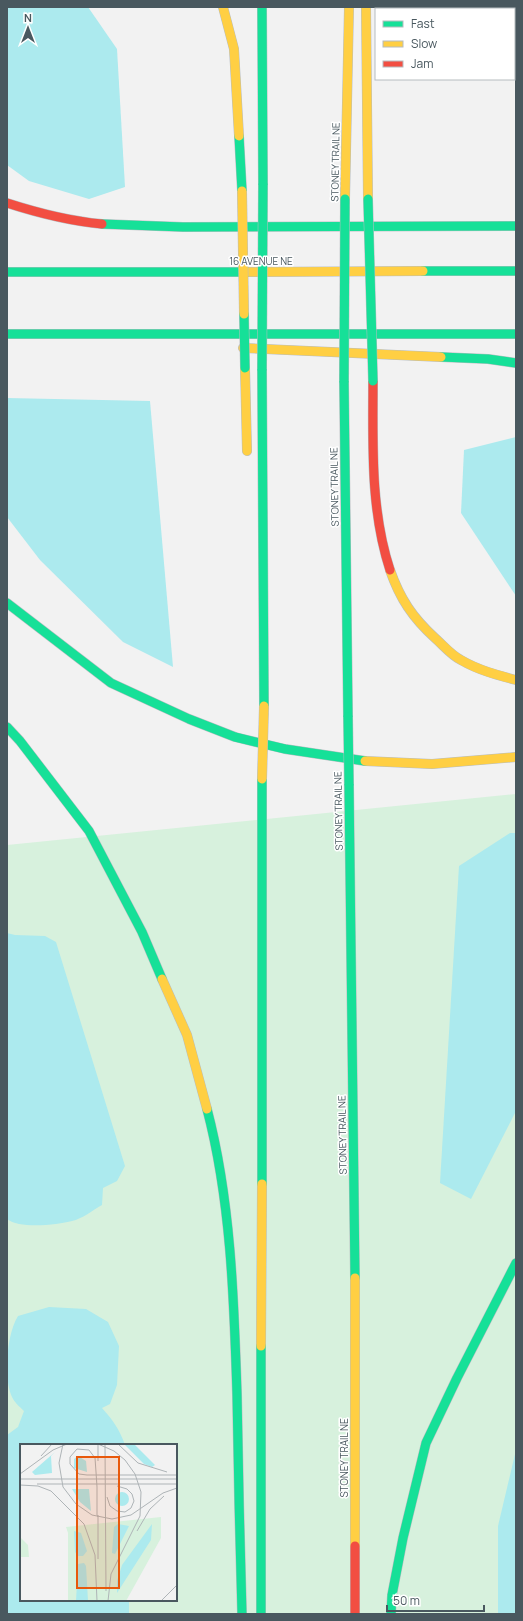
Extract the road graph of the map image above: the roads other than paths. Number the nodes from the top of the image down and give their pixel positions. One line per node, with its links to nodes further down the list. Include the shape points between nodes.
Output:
1 (223, 7): 15 (highway, bridge, via 234,48 242,191)
2 (262, 7): 20 (highway, bridge)
3 (349, 7): 27 (highway, STONEY TRAIL NE, bridge, via 344,381 355,1249)
4 (366, 7): 17 (highway, bridge, via 374,480 387,561 407,607 423,628 455,656 494,674)
5 (7, 203): 6 (highway, via 58,219 96,224 235,227)
6 (516, 226)
7 (516, 271): 8 (highway, 16 AVENUE NE)
8 (7, 272)
9 (7, 334): 10 (highway)
10 (185, 334): 11 (highway); 12 (highway)
11 (516, 334)
12 (200, 344)
13 (237, 348): 14 (highway, via 488,359)
14 (516, 363)
15 (248, 460)
16 (7, 603): 21 (highway, via 111,683 235,737 285,749 369,762 432,764)
17 (516, 680)
18 (254, 724): 20 (highway)
19 (7, 727): 25 (highway, via 89,831 142,932 187,1035 212,1128 226,1212 235,1326)
20 (262, 749): 26 (highway, bridge)
21 (516, 757)
22 (516, 1263): 24 (highway)
23 (509, 1295): 24 (highway)
24 (493, 1306): 28 (highway, via 426,1443 403,1538)
25 (242, 1614)
26 (261, 1614)
27 (355, 1614)
28 (391, 1614)

